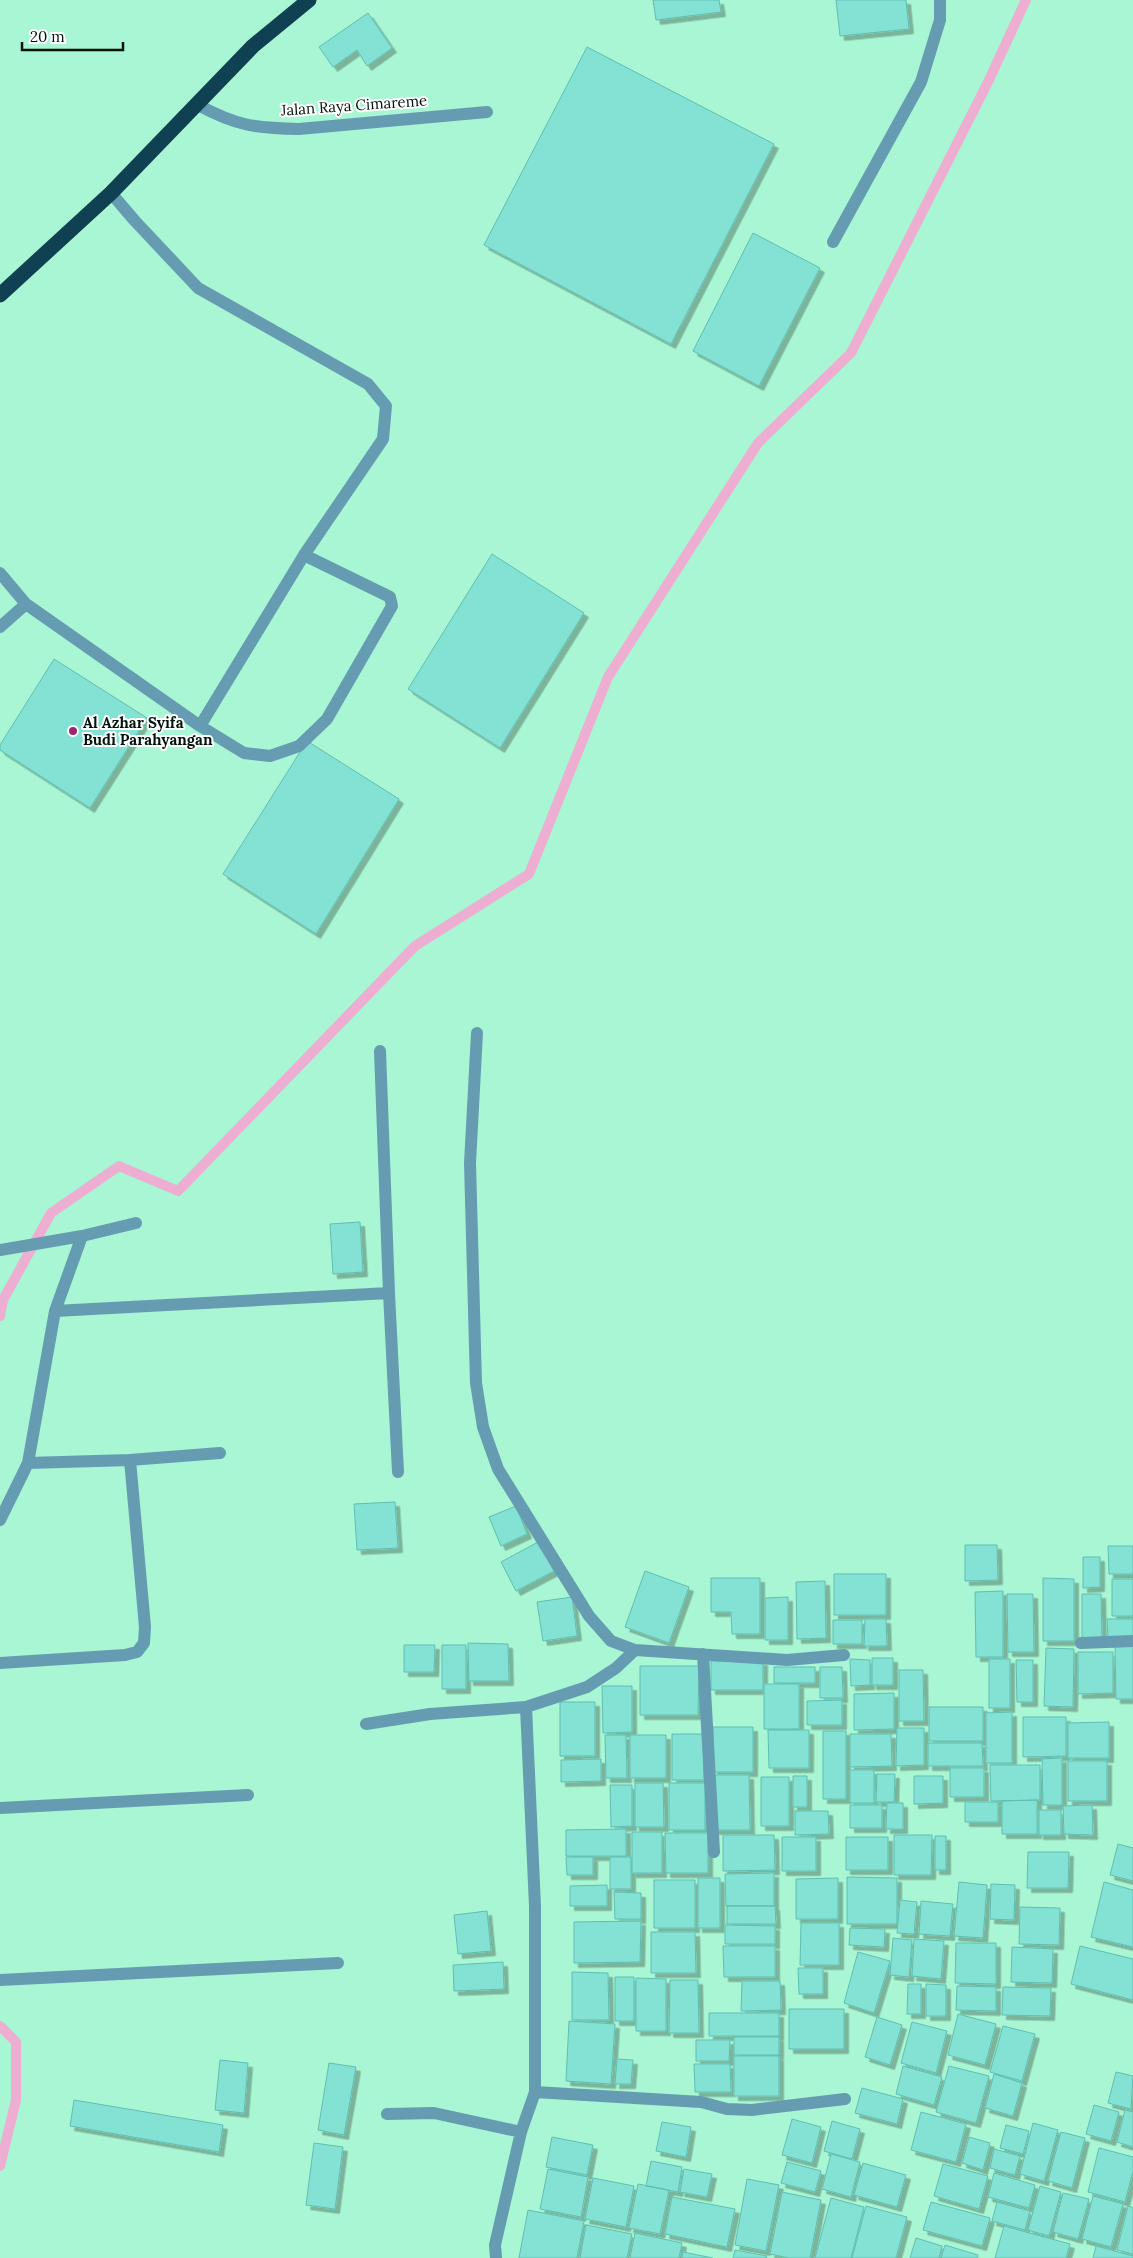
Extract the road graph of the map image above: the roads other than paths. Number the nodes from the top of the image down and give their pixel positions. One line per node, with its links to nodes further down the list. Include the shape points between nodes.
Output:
1 (309, 0): 3 (highway, via 254,46)
2 (940, 0): 6 (street, via 940,20 921,82)
3 (198, 105): 4 (street, Jalan Raya Cimareme, via 243,126 299,129); 5 (highway)
4 (487, 112)
5 (111, 193): 7 (highway); 8 (street, via 198,288 368,384 386,406 383,439)
6 (833, 242)
7 (0, 295)
8 (304, 555): 12 (street); 12 (street, via 390,597 392,606 327,719 299,746 270,756 244,753)
9 (0, 573): 10 (street)
10 (26, 604): 11 (street); 12 (street)
11 (0, 627)
12 (200, 726)
13 (477, 1033): 27 (street, via 470,1164 476,1383 484,1427 498,1469 589,1616 611,1640)
14 (380, 1051): 18 (street)
15 (136, 1223): 16 (street)
16 (82, 1236): 17 (street); 19 (street)
17 (4, 1249)
18 (389, 1293): 19 (street); 23 (street)
19 (55, 1311): 22 (street)
20 (220, 1453): 21 (street)
21 (130, 1460): 22 (street); 30 (street, via 144,1643 137,1652 125,1655)
22 (28, 1463): 24 (street)
23 (398, 1472)
24 (0, 1520)
25 (1133, 1641): 26 (street)
26 (1081, 1643)
27 (635, 1650): 28 (street); 31 (street, via 616,1668 587,1687)
28 (702, 1654): 29 (street, via 787,1660); 35 (street)
29 (844, 1655)
30 (0, 1663)
31 (526, 1707): 32 (street, via 430,1714); 38 (street, via 535,1906)
32 (366, 1724)
33 (248, 1795): 34 (street)
34 (0, 1808)
35 (714, 1852)
36 (338, 1962): 37 (street)
37 (0, 1980)
38 (535, 2092): 39 (street, via 701,2102 727,2109); 41 (street)
39 (845, 2099)
40 (387, 2114): 41 (street, via 434,2113)
41 (521, 2132): 42 (street, via 495,2245)
42 (496, 2258)

